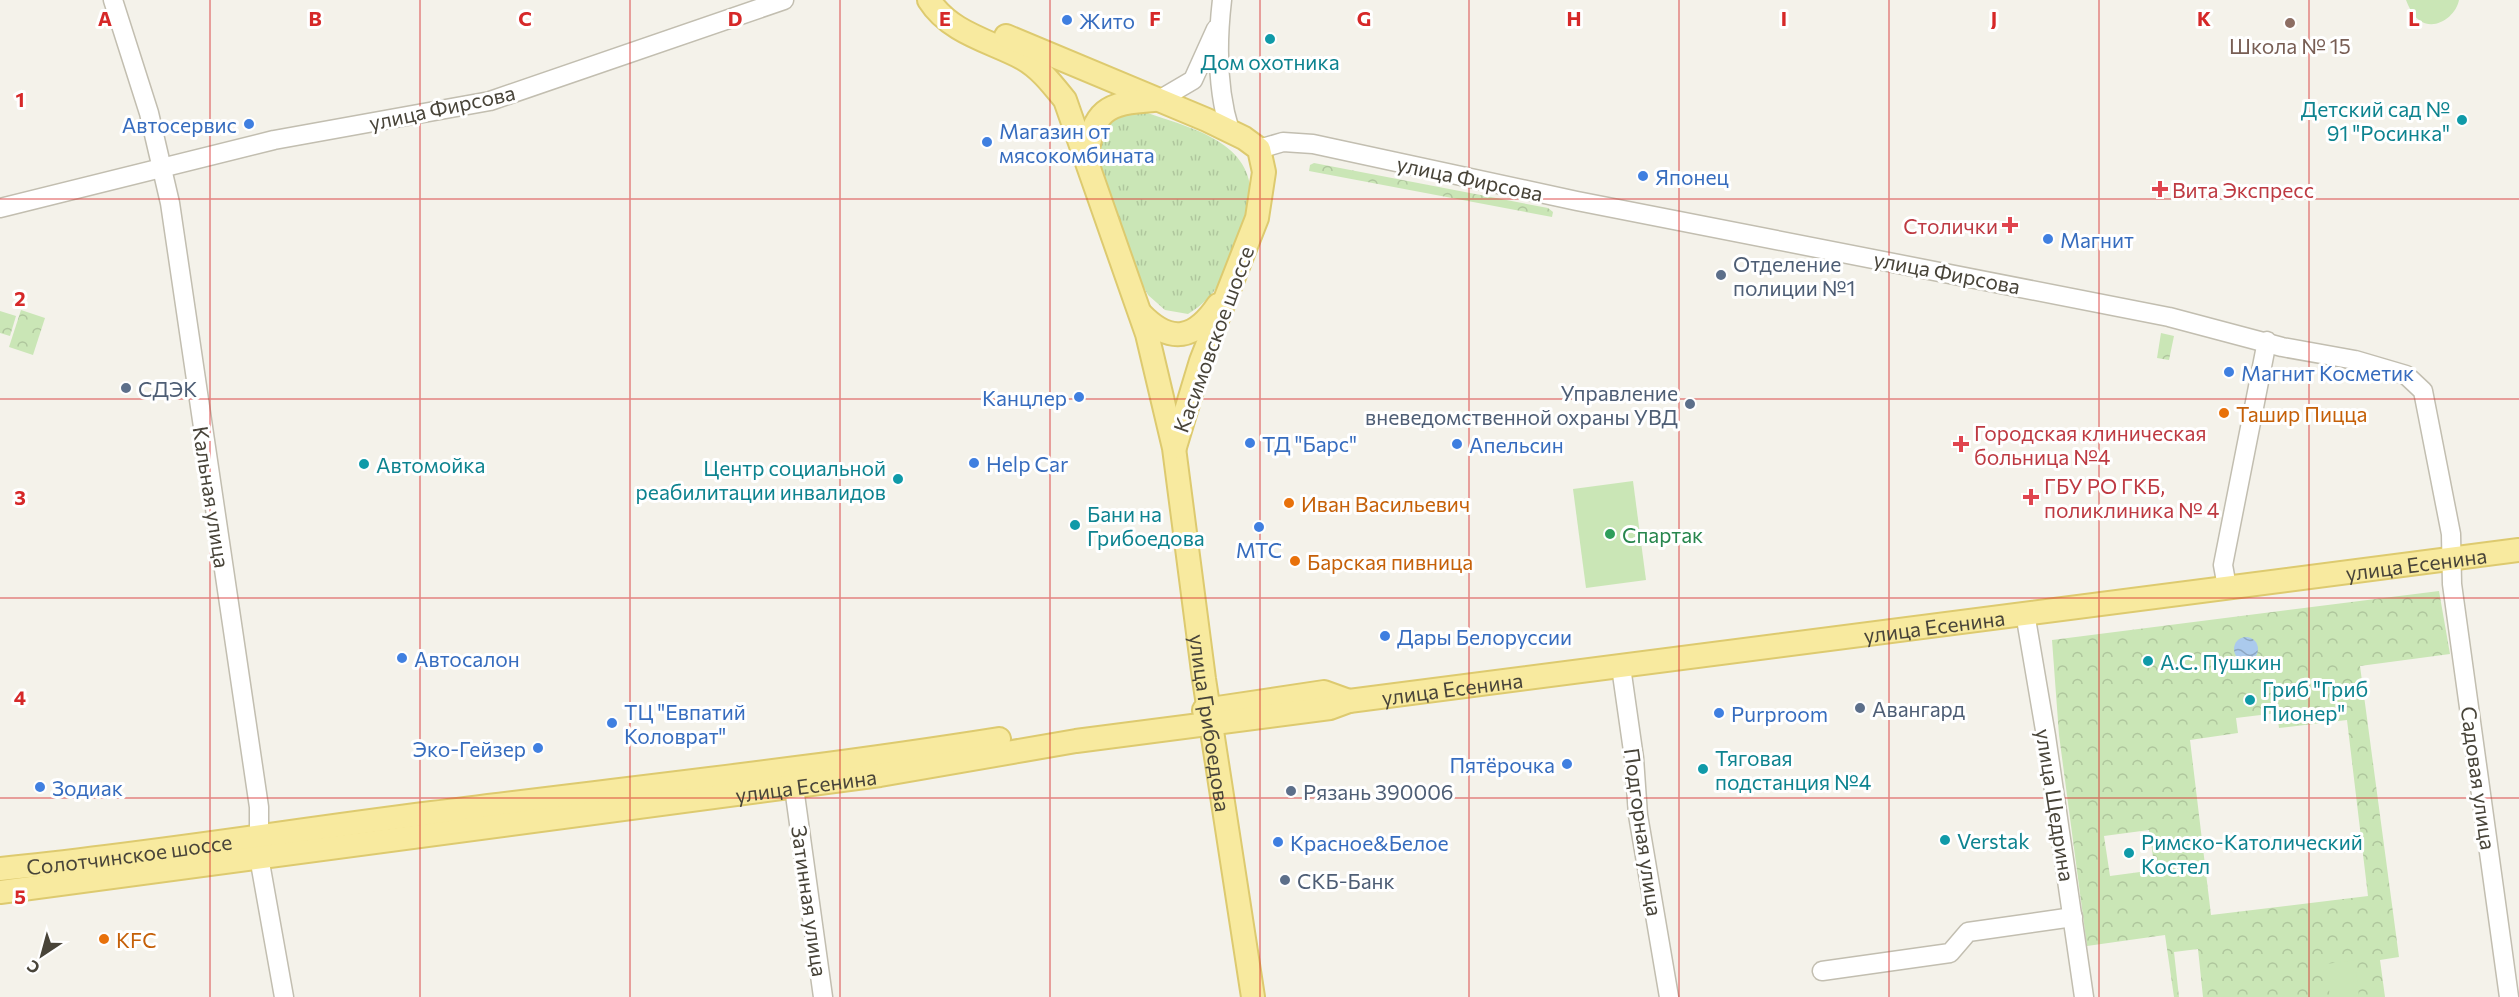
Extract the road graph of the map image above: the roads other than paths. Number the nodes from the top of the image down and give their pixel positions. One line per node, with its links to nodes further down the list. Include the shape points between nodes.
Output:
1 (113, 0): 11 (street, Кальная улица)
2 (784, 0): 11 (street, улица Фирсова, via 490,101 274,140)
3 (929, 0): 10 (main road, Касимовское шоссе, via 964,32 1023,59 1047,77 1065,100)
4 (943, 0): 7 (main road, Касимовское шоссе, via 978,24)
5 (1222, 0): 6 (street)
6 (1219, 22): 7 (street, via 1193,80); 8 (street, via 1220,88)
7 (1159, 100): 8 (main road, Касимовское шоссе); 10 (main road, Касимовское шоссе, via 1126,102 1103,112 1091,130)
8 (1230, 131): 9 (main road, Касимовское шоссе)
9 (1259, 149): 13 (main road, Касимовское шоссе, via 1264,172 1257,218); 15 (street, улица Фирсова, via 1283,142 1312,144 1577,201 2147,312)
10 (1086, 161): 14 (main road, Касимовское шоссе)
11 (163, 170): 12 (street, улица Фирсова); 25 (street, Кальная улица)
12 (0, 208)
13 (1229, 288): 14 (main road, via 1206,322 1188,332); 16 (main road, Касимовское шоссе)
14 (1152, 327): 16 (main road); 17 (main road, Касимовское шоссе)
15 (2267, 341): 19 (street, улица Фирсова, via 2406,375 2423,391 2444,489); 20 (street, via 2223,565)
16 (1201, 361): 17 (main road, Касимовское шоссе)
17 (1174, 448): 23 (main road, улица Грибоедова)
18 (2519, 550): 19 (main road, улица Есенина)
19 (2452, 559): 20 (main road, улица Есенина); 36 (street, Садовая улица, via 2452,584)
20 (2228, 587): 21 (main road, улица Есенина)
21 (2025, 614): 22 (main road, улица Есенина); 29 (street, улица Щедрина)
22 (1621, 667): 23 (main road, улица Есенина, via 1349,701 1330,708); 34 (street, Подгорная улица, via 1638,815)
23 (1210, 717): 24 (main road, улица Есенина, via 879,775); 33 (main road, улица Грибоедова)
24 (792, 777): 25 (main road, улица Есенина); 26 (main road, улица Есенина); 32 (street, Затинная улица)
25 (260, 834): 26 (street, Кальная улица); 27 (main road, Солотчинское шоссе, via 92,860)
26 (259, 857): 28 (main road, Солотчинское шоссе); 31 (street, Кальная улица)
27 (0, 869)
28 (0, 892)
29 (2073, 917): 30 (street, via 1968,932 1950,953); 35 (street, улица Щедрина)
30 (1822, 971)
31 (284, 997)
32 (824, 997)
33 (1253, 997)
34 (1669, 997)
35 (2084, 997)
36 (2509, 997)

